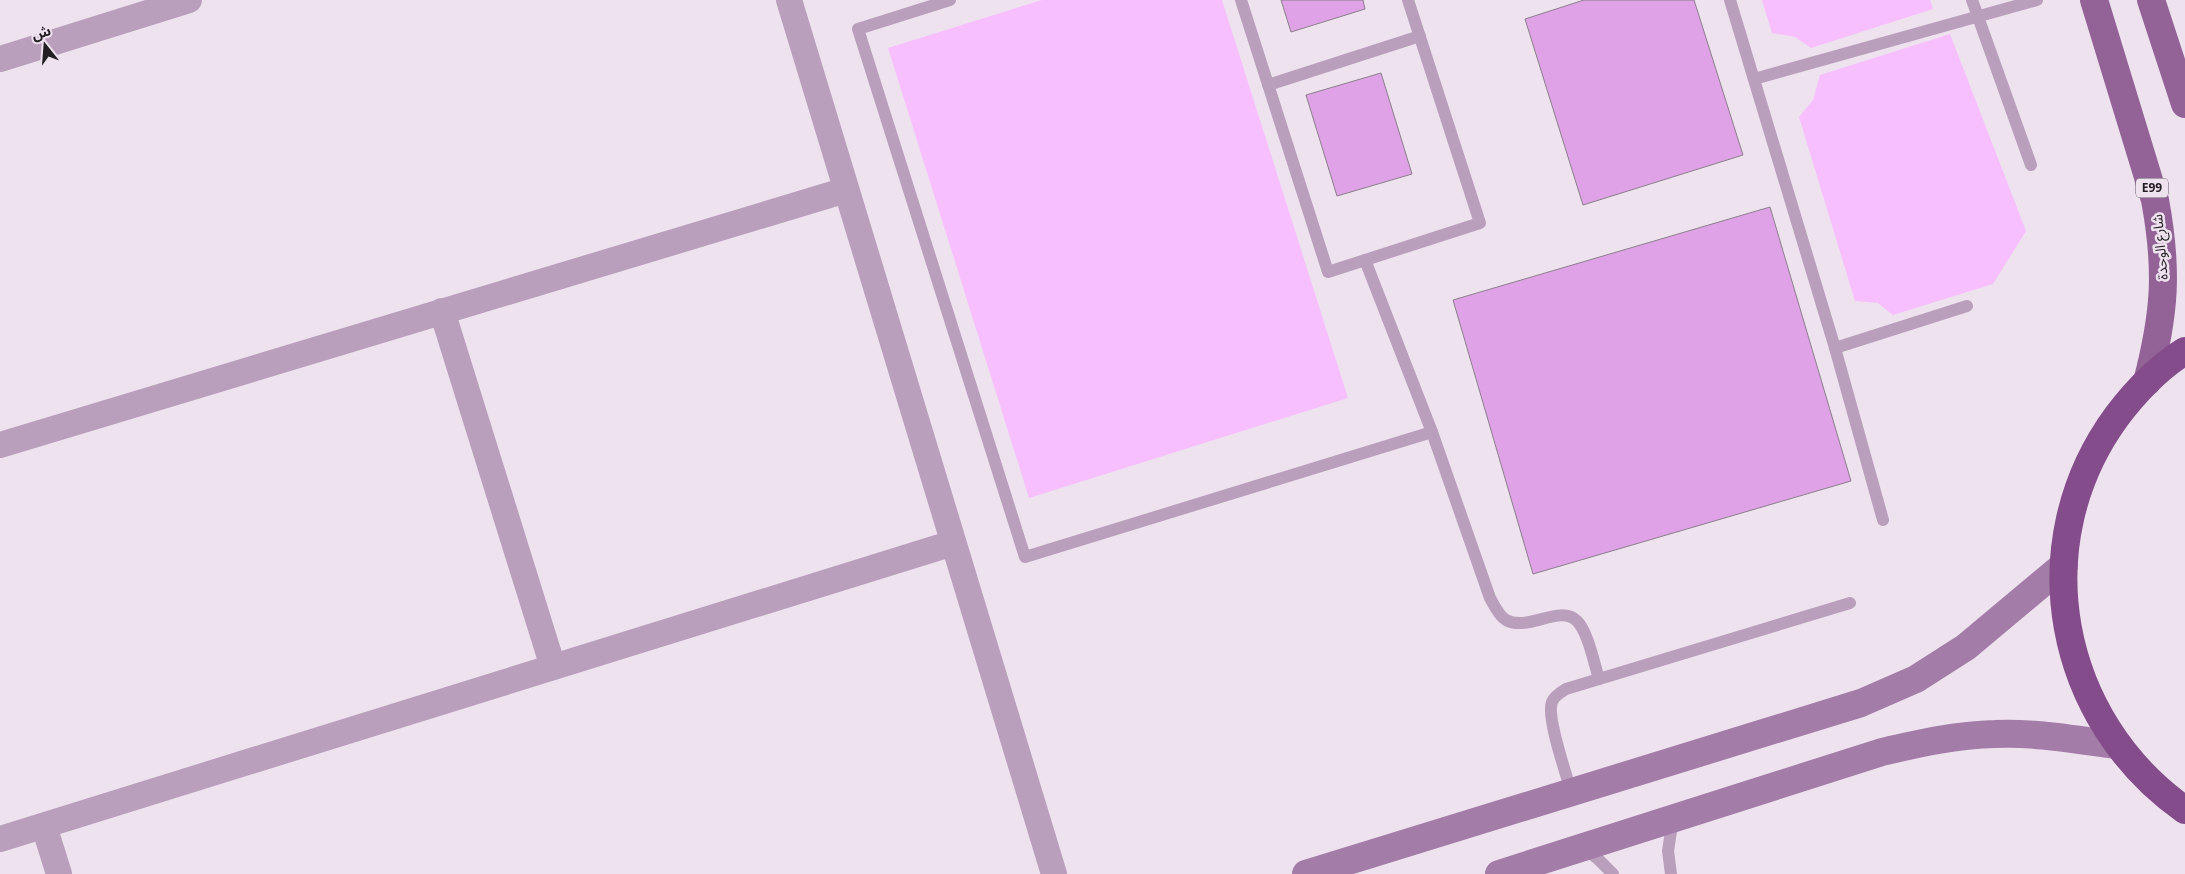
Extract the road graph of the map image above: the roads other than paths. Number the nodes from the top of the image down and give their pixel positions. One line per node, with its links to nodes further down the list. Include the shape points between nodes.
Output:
1 (189, 0): 13 (street)
2 (788, 0): 18 (street)
3 (950, 0): 25 (lane, via 858,29 1025,557)
4 (1241, 0): 15 (lane)
5 (1408, 0): 12 (lane)
6 (1730, 0): 14 (lane)
7 (1972, 0): 11 (lane)
8 (2036, 0): 11 (lane)
9 (2094, 0): 24 (main road, شارع الوحدة / E99, via 2155,200 2162,234 2163,304)
10 (2151, 0): 16 (main road)
11 (1978, 16): 14 (lane); 17 (lane)
12 (1420, 36): 15 (lane); 19 (lane, via 1480,223)
13 (0, 59)
14 (1754, 78): 22 (lane)
15 (1268, 85): 19 (lane, via 1328,272)
16 (2185, 104)
17 (2031, 165)
18 (846, 190): 21 (street); 28 (street)
19 (1365, 260): 25 (lane)
20 (1967, 306): 22 (lane)
21 (442, 311): 26 (street); 31 (street)
22 (1835, 348): 27 (lane)
23 (2185, 351): 24 (highway)
24 (2147, 382): 29 (highway, via 2127,403 2094,452 2073,507)
25 (1432, 432): 32 (lane, via 1496,608 1505,620 1516,622 1562,615 1577,620)
26 (0, 444)
27 (1883, 520)
28 (953, 544): 31 (street); 41 (street)
29 (2064, 565): 33 (highway, via 2065,613 2074,660 2088,696); 34 (main road, via 1966,647 1916,679 1861,703)
30 (1850, 603): 32 (lane)
31 (553, 667): 37 (street)
32 (1599, 679): 34 (lane, via 1566,689 1552,702 1552,719)
33 (2116, 745): 35 (highway, via 2166,797); 36 (main road, via 1996,734 1939,738 1882,752)
34 (1571, 791): 42 (main road)
35 (2185, 810)
36 (1674, 818): 39 (main road); 45 (lane, via 1668,851)
37 (44, 826): 38 (street); 40 (street)
38 (0, 839)
39 (1583, 848): 43 (main road); 44 (lane)
40 (58, 874)
41 (1054, 874)
42 (1306, 874)
43 (1499, 874)
44 (1613, 874)
45 (1672, 874)

